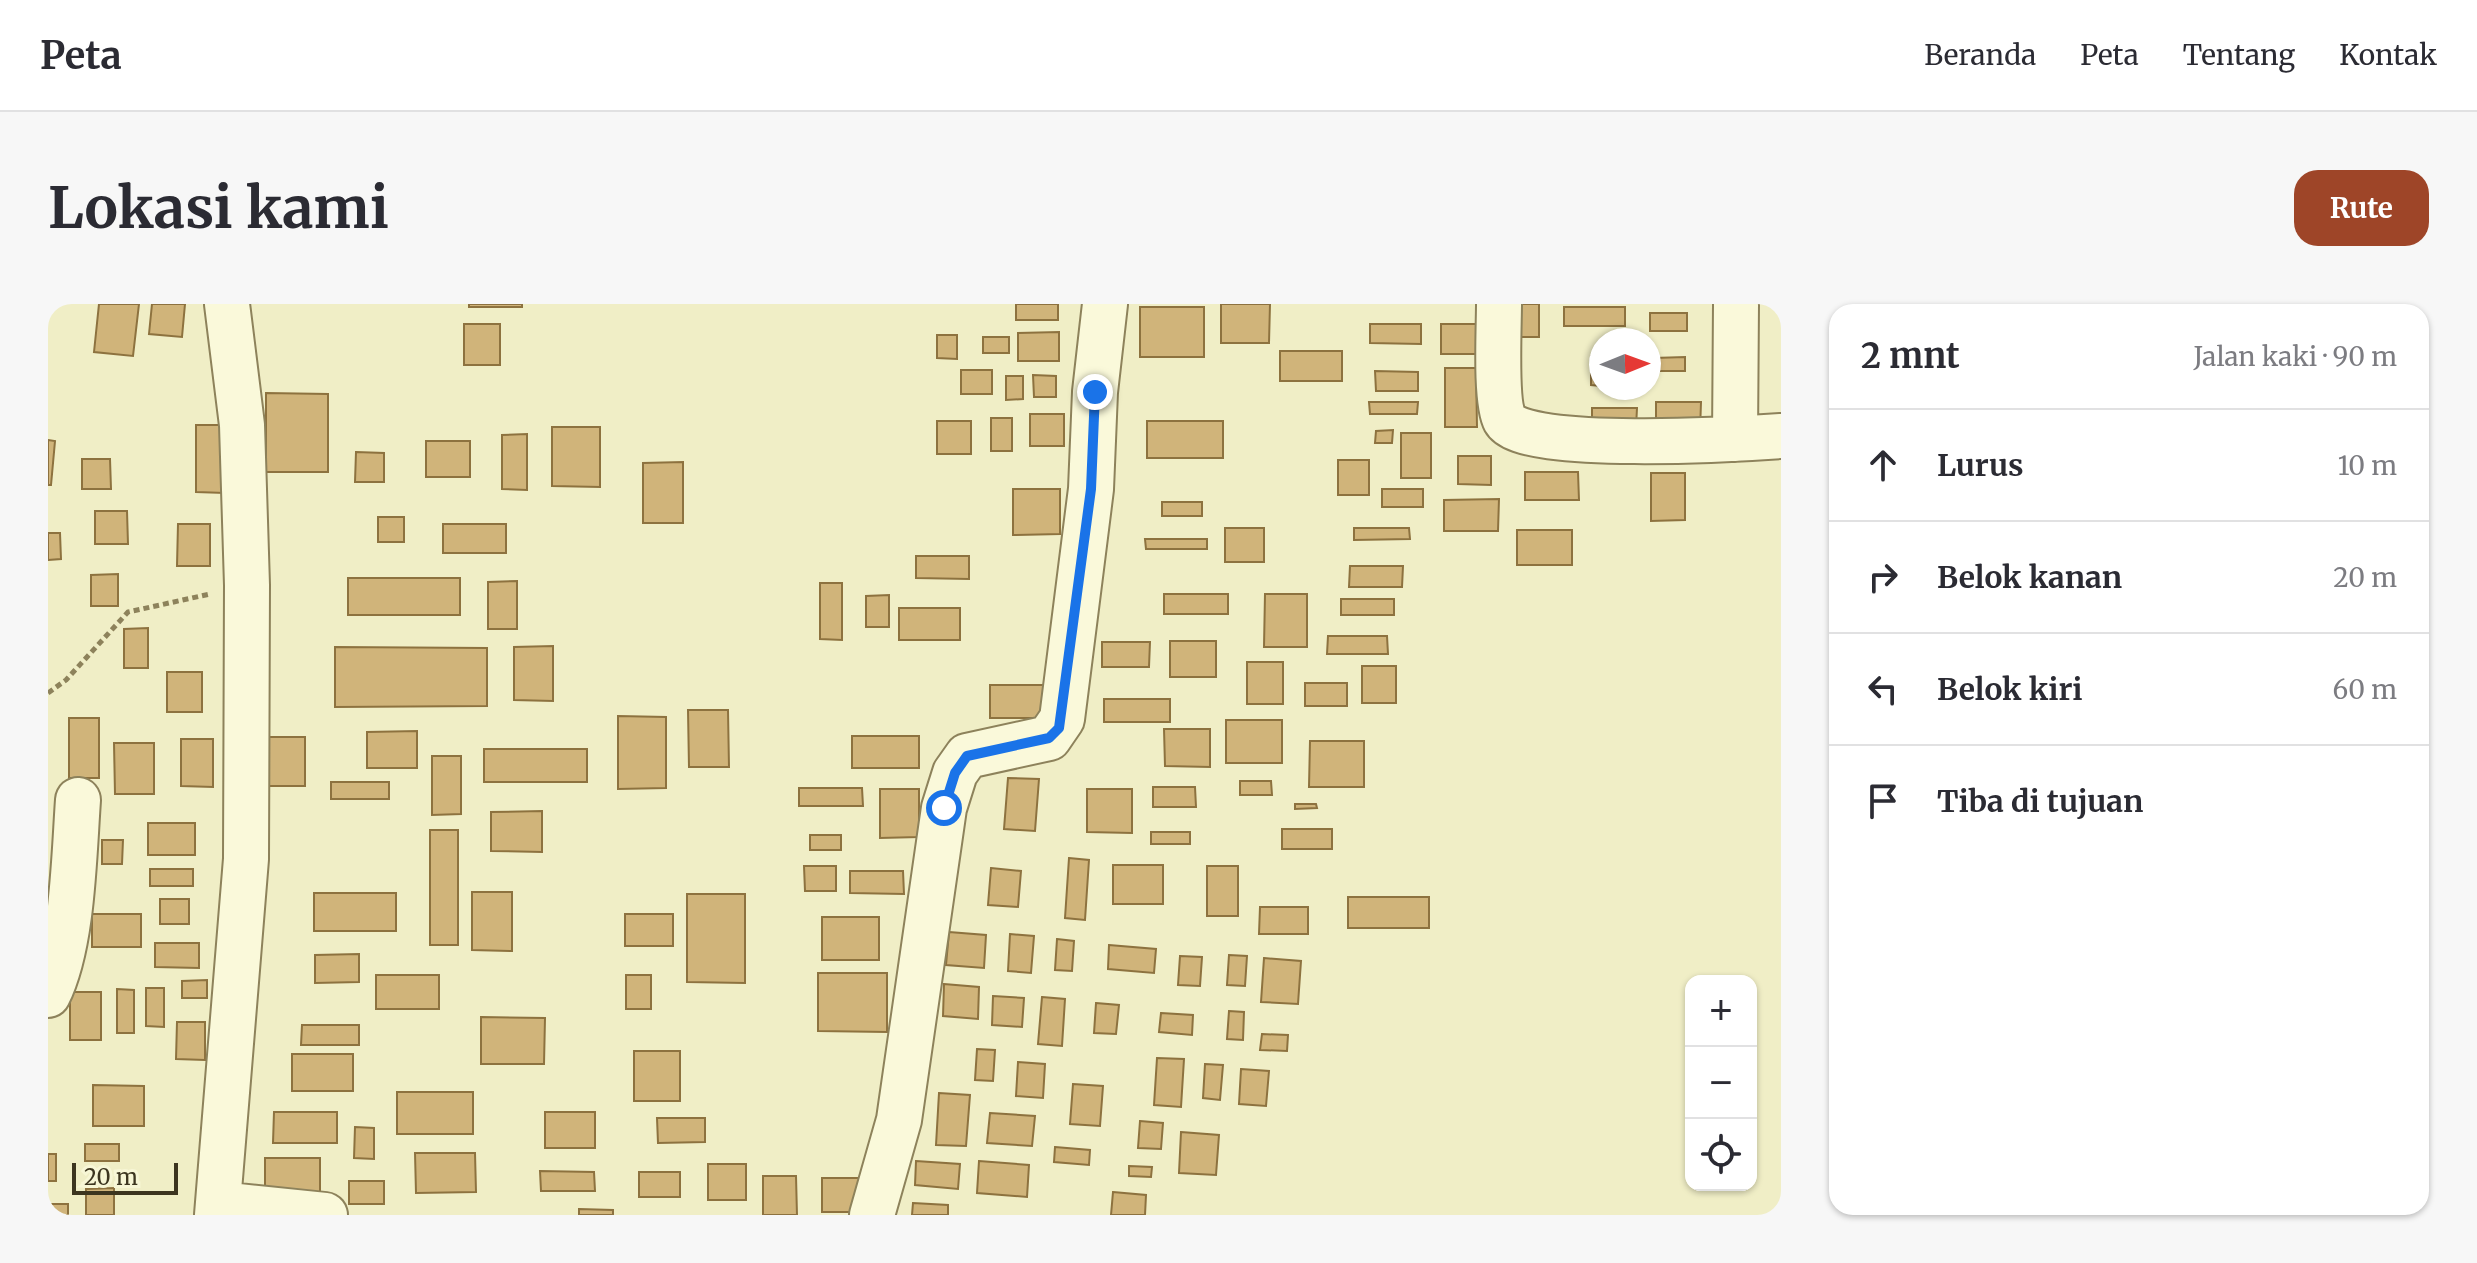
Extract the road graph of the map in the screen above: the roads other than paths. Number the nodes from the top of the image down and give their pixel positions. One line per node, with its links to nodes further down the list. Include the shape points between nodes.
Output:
1 (227, 304): 9 (street, via 242,425 246,859)
2 (1105, 304): 11 (street, via 1091,489 1062,719 1049,738 967,756 955,773 944,808 899,1120)
3 (1499, 304): 6 (street, via 1500,403 1514,429 1584,441)
4 (1736, 304): 6 (street)
5 (1781, 436): 6 (street)
6 (1735, 439)
7 (78, 800): 8 (street, via 71,893)
8 (48, 995)
9 (218, 1209): 10 (street)
10 (325, 1215)
11 (872, 1215)

